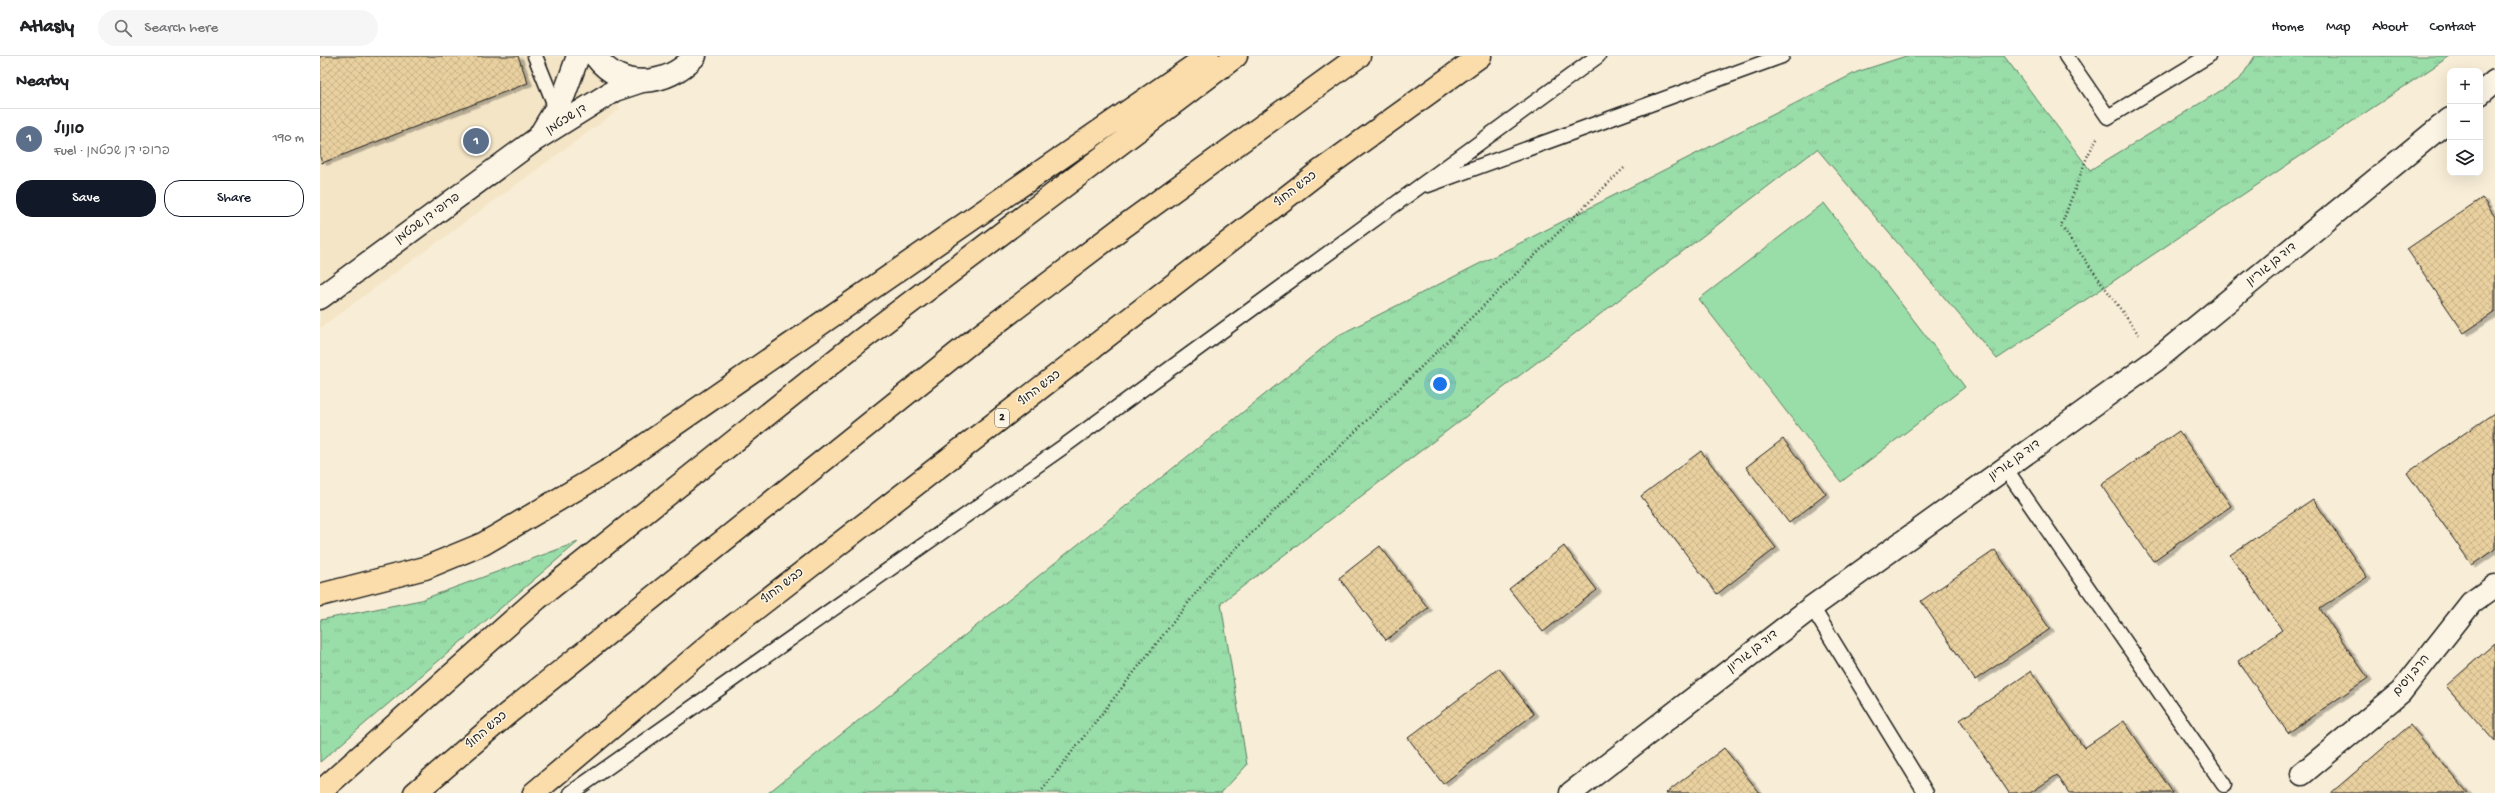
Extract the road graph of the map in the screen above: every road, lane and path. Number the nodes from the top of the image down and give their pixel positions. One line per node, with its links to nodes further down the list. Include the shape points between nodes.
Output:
1 (536, 56): 14 (lane)
2 (578, 56): 14 (street, דן שכטמן)
3 (595, 56): 13 (street, via 618,75)
4 (696, 56): 13 (street, via 677,73 665,78)
5 (1208, 56): 24 (highway, via 612,468 483,544 425,568)
6 (1236, 56): 28 (highway, via 857,343 556,584)
7 (1359, 56): 29 (highway, כביש החוף, via 1123,227 970,343 506,715)
8 (1480, 56): 30 (highway, כביש החוף / 2, via 1319,172 719,637)
9 (1598, 56): 19 (lane)
10 (1782, 56): 19 (lane, via 1427,186)
11 (2066, 56): 15 (lane)
12 (2208, 56): 15 (lane)
13 (642, 81): 14 (street, דן שכטמן, via 615,90)
14 (559, 116): 17 (street, דן שכטמן)
15 (2108, 118): 21 (path, via 2087,157 2061,226)
16 (2447, 121): 21 (street, דוד בן גוריון)
17 (536, 140): 20 (street, פרופ' דן שכטמן)
18 (1624, 167): 32 (path, via 1213,571)
19 (1390, 208): 31 (lane, via 1063,447)
20 (320, 298)
21 (2156, 360): 22 (street, דוד בן גוריון)
22 (2005, 468): 25 (street, דוד בן גוריון); 27 (lane)
23 (2495, 586): 26 (street, הרב ניסים, via 2471,603 2401,692)
24 (320, 595)
25 (1812, 607): 33 (street, דוד בן גוריון); 34 (lane)
26 (2302, 774)
27 (2224, 785)
28 (320, 792)
29 (415, 793)
30 (534, 793)
31 (571, 793)
32 (1040, 793)
33 (1571, 793)
34 (1926, 793)

